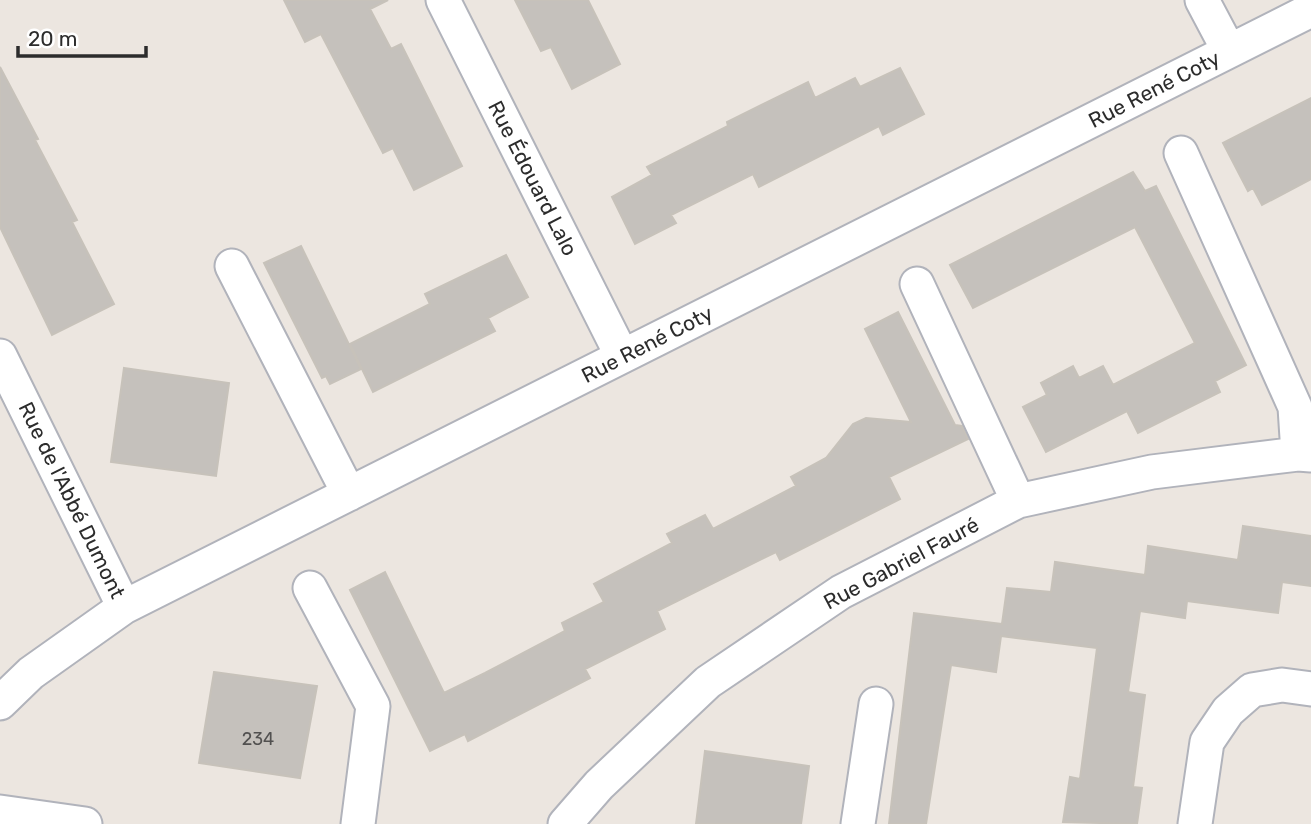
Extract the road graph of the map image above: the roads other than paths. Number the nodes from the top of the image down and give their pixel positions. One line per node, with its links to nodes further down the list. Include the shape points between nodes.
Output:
1 (443, 0): 9 (street, Rue Édouard Lalo)
2 (1202, 0): 4 (street)
3 (1311, 10): 4 (street, Rue René Coty)
4 (1229, 51): 9 (street, Rue René Coty)
5 (1181, 153): 10 (street, via 1295,407)
6 (232, 266): 11 (street)
7 (917, 284): 12 (street)
8 (0, 356): 14 (street, Rue de l'Abbé Dumont)
9 (622, 356): 11 (street, Rue René Coty)
10 (1304, 455): 12 (street, Rue Gabriel Fauré, via 1152,472)
11 (349, 494): 14 (street, Rue René Coty)
12 (1018, 501): 22 (street, Rue Gabriel Fauré, via 841,592 708,682 599,785)
13 (310, 588): 21 (street, via 373,706)
14 (124, 607): 15 (street, Rue René Coty)
15 (15, 671): 17 (street, Rue René Coty)
16 (1311, 689): 24 (street, via 1282,685 1252,690 1228,711 1207,743)
17 (0, 703)
18 (876, 704): 23 (street)
19 (0, 812): 20 (street)
20 (85, 824)
21 (358, 824)
22 (565, 824)
23 (858, 824)
24 (1195, 824)

